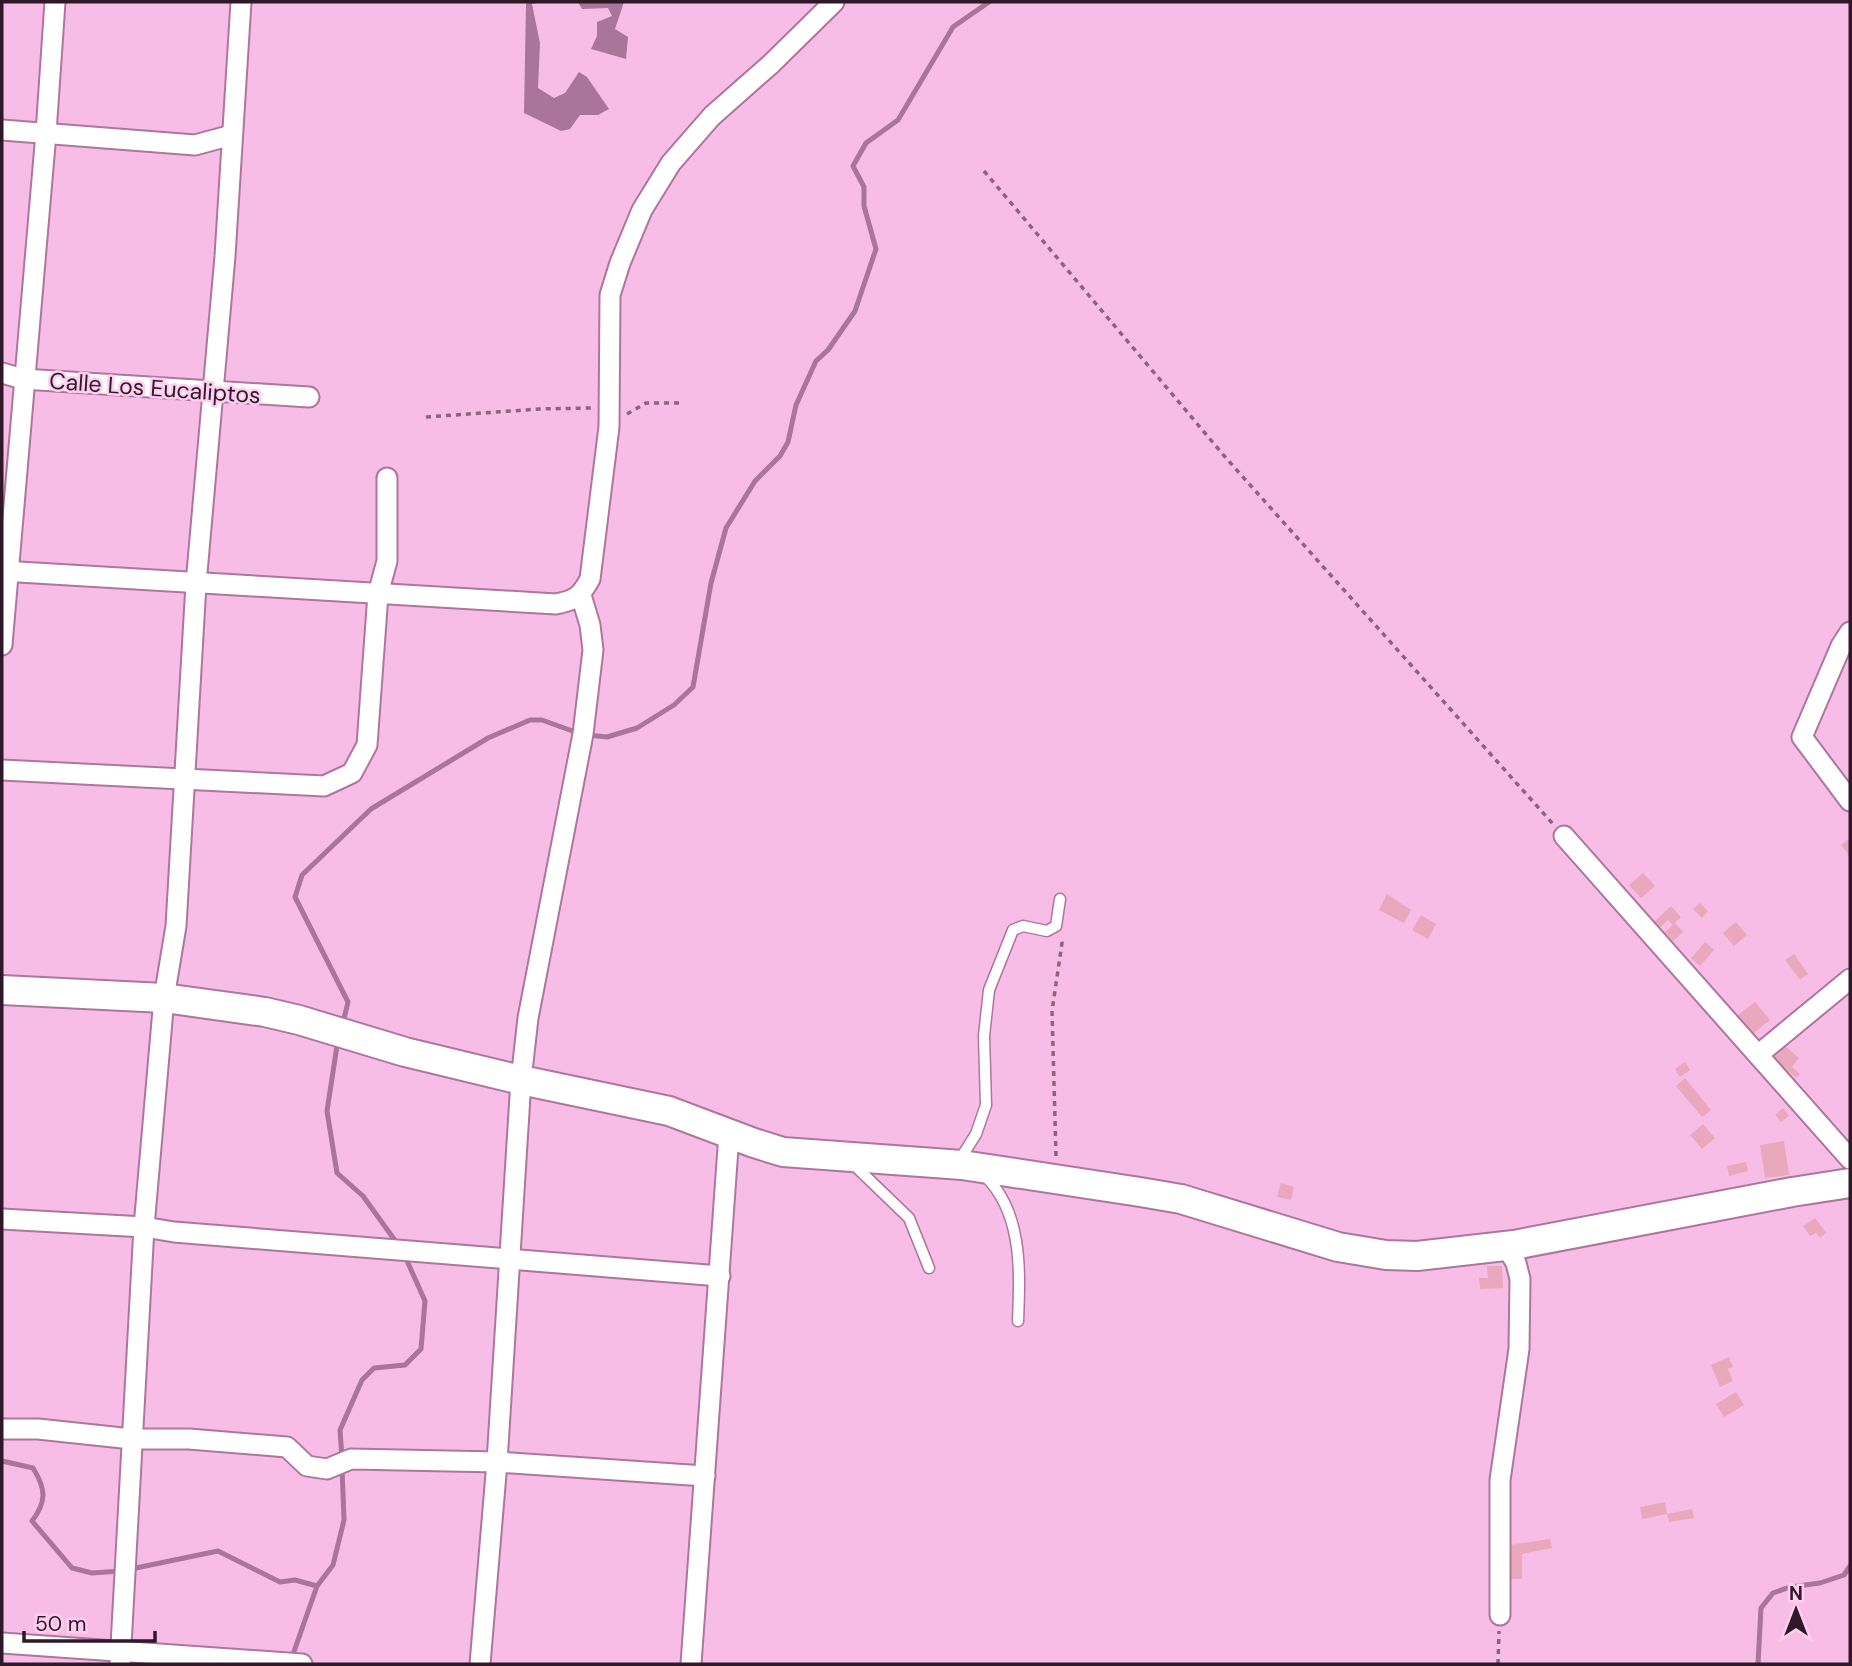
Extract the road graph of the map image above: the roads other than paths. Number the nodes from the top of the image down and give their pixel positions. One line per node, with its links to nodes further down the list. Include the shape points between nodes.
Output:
1 (55, 2): 5 (street)
2 (241, 2): 6 (street)
3 (834, 2): 15 (street, via 712,116 671,163 642,210 610,295 608,418 590,579)
4 (2, 130): 5 (street)
5 (46, 133): 6 (street, via 195,145); 8 (street)
6 (232, 135): 9 (street)
7 (2, 373): 8 (street, Calle Los Eucaliptos)
8 (23, 379): 9 (street, Calle Los Eucaliptos); 12 (street)
9 (212, 392): 10 (street, Calle Los Eucaliptos); 13 (street)
10 (309, 397)
11 (387, 478): 14 (street, via 387,561)
12 (5, 571): 13 (street); 17 (street)
13 (196, 584): 14 (street); 19 (street)
14 (378, 594): 15 (street, via 556,604); 19 (street, via 367,745 352,773 324,786)
15 (581, 595): 27 (street, via 593,650 583,734 528,1018)
16 (1850, 632): 20 (street, via 1802,737)
17 (2, 645)
18 (2, 770): 19 (street)
19 (184, 779): 25 (street, via 176,926)
20 (1850, 801)
21 (1564, 836): 26 (street)
22 (1060, 899): 31 (lane, via 1056,926 1047,931 1023,926 1013,930 989,990 984,1036 986,1105)
23 (1850, 979): 26 (street)
24 (2, 990): 25 (street)
25 (164, 998): 27 (street, via 277,1015); 34 (street)
26 (1759, 1054): 30 (street)
27 (521, 1080): 28 (street, via 669,1111); 36 (street)
28 (729, 1134): 29 (street, via 783,1152); 38 (street)
29 (845, 1157): 31 (street); 37 (lane, via 909,1218)
30 (1850, 1159)
31 (966, 1166): 35 (street, via 1181,1199 1338,1247 1386,1255); 39 (lane, via 993,1184 1006,1206 1017,1242)
32 (1850, 1183): 35 (street)
33 (2, 1219): 34 (street)
34 (144, 1227): 36 (street); 41 (street)
35 (1506, 1246): 44 (street, via 1521,1279 1519,1349 1500,1480)
36 (508, 1259): 38 (street); 42 (street)
37 (929, 1268)
38 (720, 1276): 43 (street)
39 (1018, 1321)
40 (2, 1429): 41 (street)
41 (132, 1439): 42 (street, via 288,1447 307,1466 327,1469 351,1460); 46 (street)
42 (497, 1462): 43 (street); 48 (street)
43 (705, 1476): 49 (street)
44 (1500, 1615)
45 (2, 1643): 46 (street)
46 (120, 1658): 47 (street)
47 (302, 1664)
48 (480, 1664)
49 (691, 1664)

